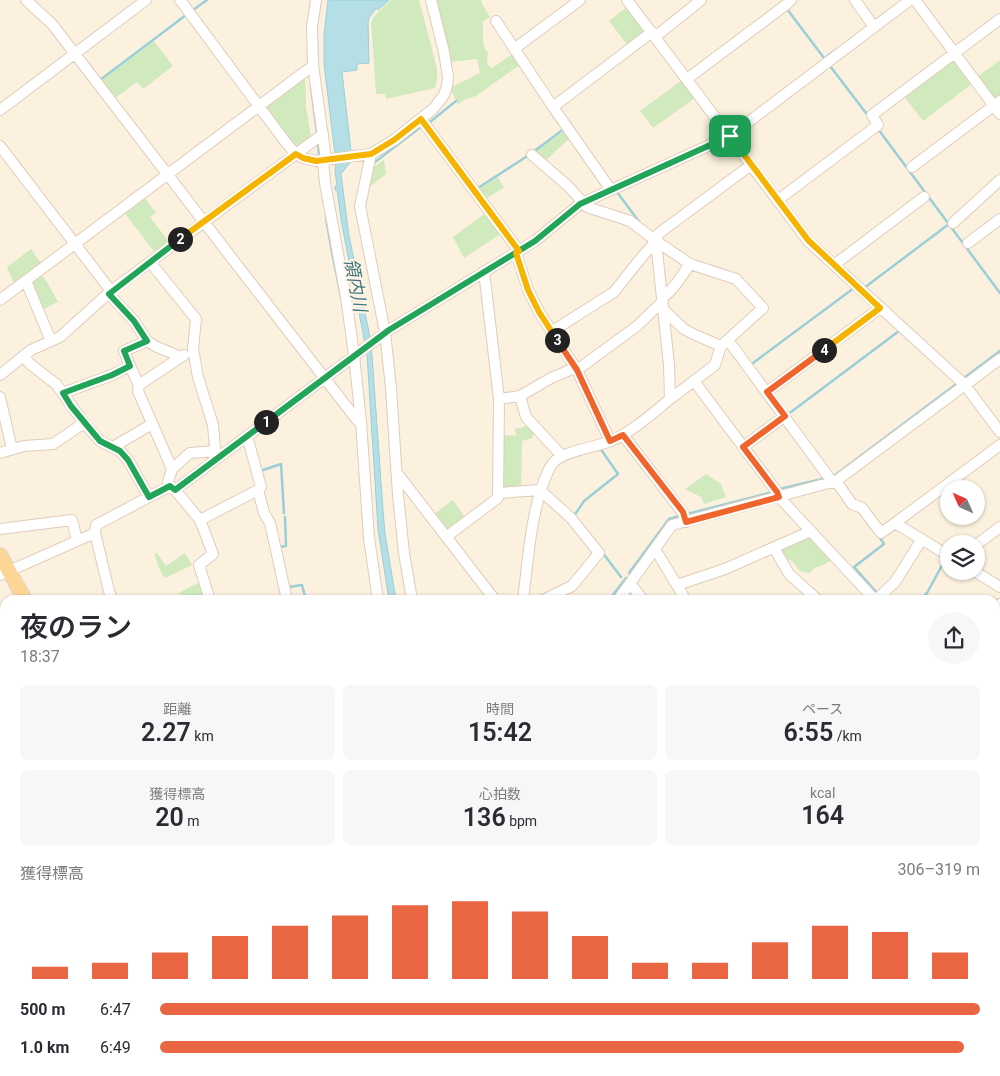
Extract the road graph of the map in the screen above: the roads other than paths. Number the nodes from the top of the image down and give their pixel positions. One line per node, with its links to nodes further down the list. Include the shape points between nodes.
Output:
1 (26, 0): 18 (street, via 52,24)
2 (146, 0): 18 (street)
3 (180, 0): 22 (street)
4 (316, 0): 20 (street, via 312,27)
5 (431, 0): 26 (street, via 448,77 439,102)
6 (580, 0): 17 (street)
7 (627, 0): 16 (street)
8 (701, 0): 16 (street)
9 (791, 0): 21 (street)
10 (855, 0): 15 (street)
11 (915, 0): 19 (street)
12 (904, 2): 15 (street)
13 (1000, 19): 19 (street)
14 (496, 21): 17 (street)
15 (874, 26): 28 (street)
16 (653, 35): 21 (street); 23 (street)
17 (514, 49): 23 (street)
18 (75, 53): 25 (street); 36 (street)
19 (954, 53): 24 (street); 40 (street, via 872,115 878,124)
20 (313, 66): 22 (street); 27 (street)
21 (687, 79): 28 (street)
22 (258, 106): 30 (street); 36 (street)
23 (553, 107): 38 (street)
24 (998, 107): 35 (street)
25 (0, 110)
26 (421, 119): 31 (street); 48 (street)
27 (323, 134): 30 (street); 33 (street)
28 (730, 136): 34 (street); 38 (street)
29 (0, 146): 47 (street)
30 (296, 154): 33 (street, via 316,161); 43 (street)
31 (371, 154): 33 (street); 59 (street, via 360,206)
32 (532, 155): 41 (street)
33 (328, 159): 64 (street, via 325,183)
34 (751, 165): 40 (street); 45 (street, via 658,234)
35 (912, 167)
36 (168, 174): 43 (street); 47 (street)
37 (1000, 180): 44 (street)
38 (611, 190): 41 (street)
39 (924, 197): 51 (street)
40 (778, 200): 51 (street, via 808,240)
41 (583, 202): 45 (street, via 587,208 630,221); 48 (street)
42 (1000, 219): 46 (street)
43 (204, 221): 49 (street); 71 (street)
44 (953, 223)
45 (656, 241): 50 (street); 56 (street); 58 (street, via 614,292)
46 (968, 243)
47 (75, 244): 53 (street); 54 (street)
48 (518, 252): 52 (street); 58 (street, via 528,290)
49 (150, 262): 54 (street); 63 (street, via 196,320)
50 (690, 264): 56 (street); 62 (street, via 736,278 762,308)
51 (834, 265): 57 (street)
52 (484, 272): 59 (street); 79 (street)
53 (26, 281): 55 (street); 60 (street)
54 (110, 292): 60 (street, via 60,338); 61 (street)
55 (0, 300)
56 (663, 303): 62 (street, via 688,332); 69 (street, via 638,326); 80 (street)
57 (880, 308): 74 (street); 75 (street)
58 (551, 332): 69 (street)
59 (382, 334): 64 (street); 97 (street, via 391,388)
60 (51, 341): 65 (street)
61 (147, 341): 66 (street); 68 (street, via 124,351)
62 (724, 343): 72 (street, via 716,365); 75 (street)
63 (193, 350): 66 (street); 94 (street, via 213,424)
64 (356, 353): 71 (street); 83 (street)
65 (23, 356): 70 (street); 76 (street)
66 (181, 357): 73 (street)
67 (1000, 359): 74 (street)
68 (130, 366): 73 (street); 76 (street)
69 (576, 369): 77 (street, via 551,378); 88 (street)
70 (0, 375)
71 (324, 378): 83 (street); 87 (street)
72 (694, 381): 80 (street); 91 (street)
73 (139, 385): 84 (street, via 138,391)
74 (965, 385): 85 (street); 98 (street)
75 (767, 392): 81 (street)
76 (63, 393): 82 (street)
77 (520, 396): 79 (street); 95 (street, via 526,417)
78 (0, 397): 92 (street)
79 (500, 399): 102 (street)
80 (670, 399): 86 (street)
81 (785, 416): 91 (street); 98 (street)
82 (84, 422): 90 (street, via 100,441); 92 (street, via 53,444)
83 (361, 422): 129 (street, via 369,538)
84 (152, 424): 90 (street); 96 (street)
85 (1000, 432)
86 (623, 435): 88 (street); 106 (street, via 683,512)
87 (247, 436): 94 (street); 100 (street, via 261,487)
88 (610, 441): 95 (street)
89 (1000, 445): 107 (street)
90 (113, 447): 103 (street, via 128,460)
91 (743, 447): 104 (street)
92 (12, 449): 93 (street)
93 (0, 453)
94 (216, 455): 96 (street, via 190,453); 99 (street)
95 (562, 456): 101 (street, via 554,462)
96 (172, 469): 99 (street, via 168,482)
97 (397, 473): 112 (street); 130 (street)
98 (834, 482): 104 (street); 107 (street, via 852,504 862,508 881,533)
99 (172, 488): 103 (street); 105 (street)
100 (258, 490): 105 (street); 128 (street, via 270,523)
101 (540, 490): 102 (street); 132 (street); 133 (street, via 571,518 599,553 572,586)
102 (498, 492): 112 (street, via 498,498)
103 (149, 497): 111 (street, via 96,525)
104 (779, 497): 106 (street); 110 (street)
105 (200, 520): 127 (street, via 213,554 199,565)
106 (686, 522): 117 (street, via 672,525)
107 (896, 523): 115 (street)
108 (1000, 527): 113 (street)
109 (0, 529): 114 (street, via 72,520)
110 (811, 531): 116 (street); 138 (street)
111 (95, 533): 114 (street); 126 (street)
112 (446, 537): 131 (street)
113 (985, 538)
114 (77, 540): 120 (street)
115 (922, 540): 118 (street); 139 (street, via 895,582)
116 (774, 548): 123 (street); 137 (street, via 789,574)
117 (655, 549): 122 (street); 123 (street)
118 (940, 551)
119 (0, 555): 120 (main road)
120 (4, 573): 125 (main road)
121 (985, 578): 124 (street)
122 (630, 583): 134 (street); 135 (street)
123 (677, 585): 136 (street)
124 (1000, 587)
125 (21, 595)
126 (110, 595)
127 (208, 595)
128 (286, 595)
129 (377, 595)
130 (411, 595)
131 (491, 595)
132 (524, 595)
133 (554, 595)
134 (622, 595)
135 (639, 595)
136 (683, 595)
137 (812, 595)
138 (871, 595)
139 (881, 595)

